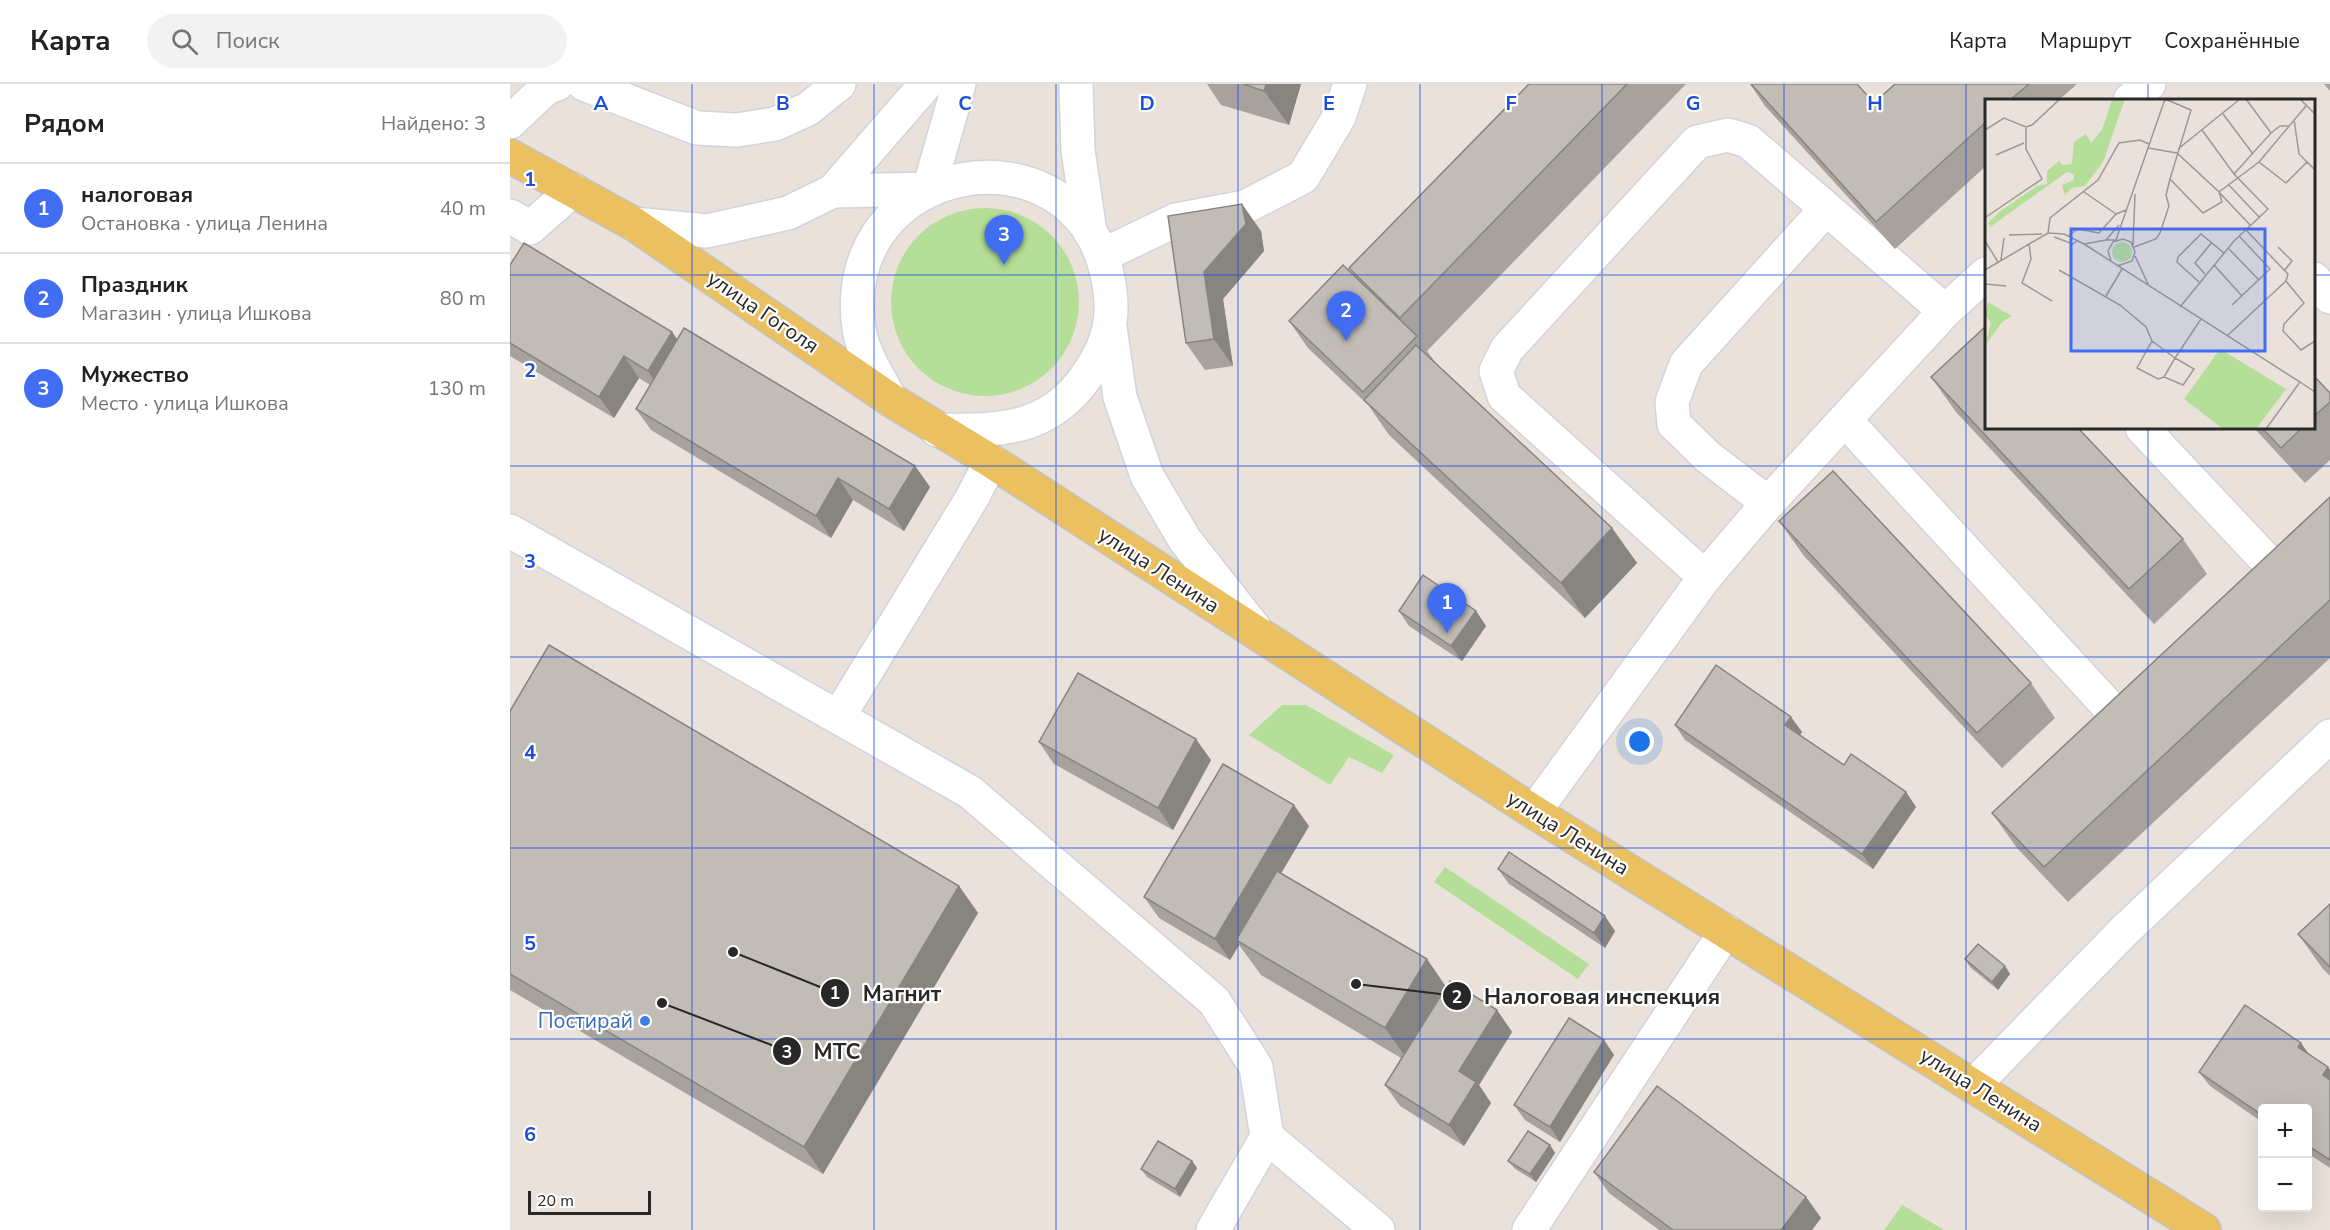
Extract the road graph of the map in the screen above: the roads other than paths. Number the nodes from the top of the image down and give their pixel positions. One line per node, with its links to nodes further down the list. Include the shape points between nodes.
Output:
1 (557, 84): 8 (street, via 546,88)
2 (584, 84): 3 (street, via 697,128 737,130 775,124 808,109)
3 (839, 84)
4 (926, 84): 12 (street, улица Гоголя)
5 (959, 84): 10 (street)
6 (1076, 84): 16 (street, via 1078,150)
7 (1350, 84): 16 (street, via 1339,117 1303,177 1245,207 1176,220)
8 (510, 122)
9 (510, 156): 11 (main road, улица Гоголя)
10 (929, 189): 12 (street); 16 (street, via 959,178 997,176 1036,187 1068,206); 22 (street, via 903,205 879,231 866,255 857,286 859,331)
11 (573, 190): 14 (street, via 530,228); 15 (main road, улица Гоголя)
12 (833, 191): 15 (street, улица Гоголя, via 788,213 707,231)
13 (1826, 208): 20 (street); 27 (street, via 1686,364 1672,402 1674,424 1708,457); 31 (street, via 1748,141 1728,135 1697,142 1507,349 1496,371 1504,396)
14 (510, 216)
15 (634, 224): 22 (main road, улица Гоголя)
16 (1096, 243): 21 (street, via 1112,299)
17 (1985, 275): 20 (street)
18 (2315, 281): 19 (street)
19 (2330, 297)
20 (1945, 311): 23 (street)
21 (1110, 327): 25 (street, via 1105,346 1084,384 1053,411 1009,428); 33 (street, via 1120,398 1147,477 1185,540)
22 (891, 400): 25 (main road, улица Гоголя)
23 (1845, 420): 27 (street); 35 (street)
24 (2143, 429): 30 (street)
25 (937, 430): 26 (main road, улица Ленина)
26 (991, 461): 33 (main road, улица Ленина); 36 (street)
27 (1768, 503): 31 (street)
28 (510, 531): 36 (street)
29 (2291, 539): 30 (street)
30 (2267, 561): 32 (street)
31 (1705, 578): 39 (street)
32 (2241, 585)
33 (1262, 637): 39 (main road, улица Ленина)
34 (2135, 683): 35 (street)
35 (2109, 707): 37 (street)
36 (839, 716): 42 (street, via 970,792 1214,1001 1256,1067)
37 (2084, 730)
38 (2330, 736): 41 (street, via 2124,931)
39 (1534, 812): 40 (main road, улица Ленина)
40 (1726, 931): 41 (main road, улица Ленина); 45 (street)
41 (1974, 1085): 46 (main road, улица Ленина)
42 (1267, 1137): 43 (street); 44 (street)
43 (1213, 1230)
44 (1378, 1230)
45 (1529, 1230)
46 (2204, 1230)

